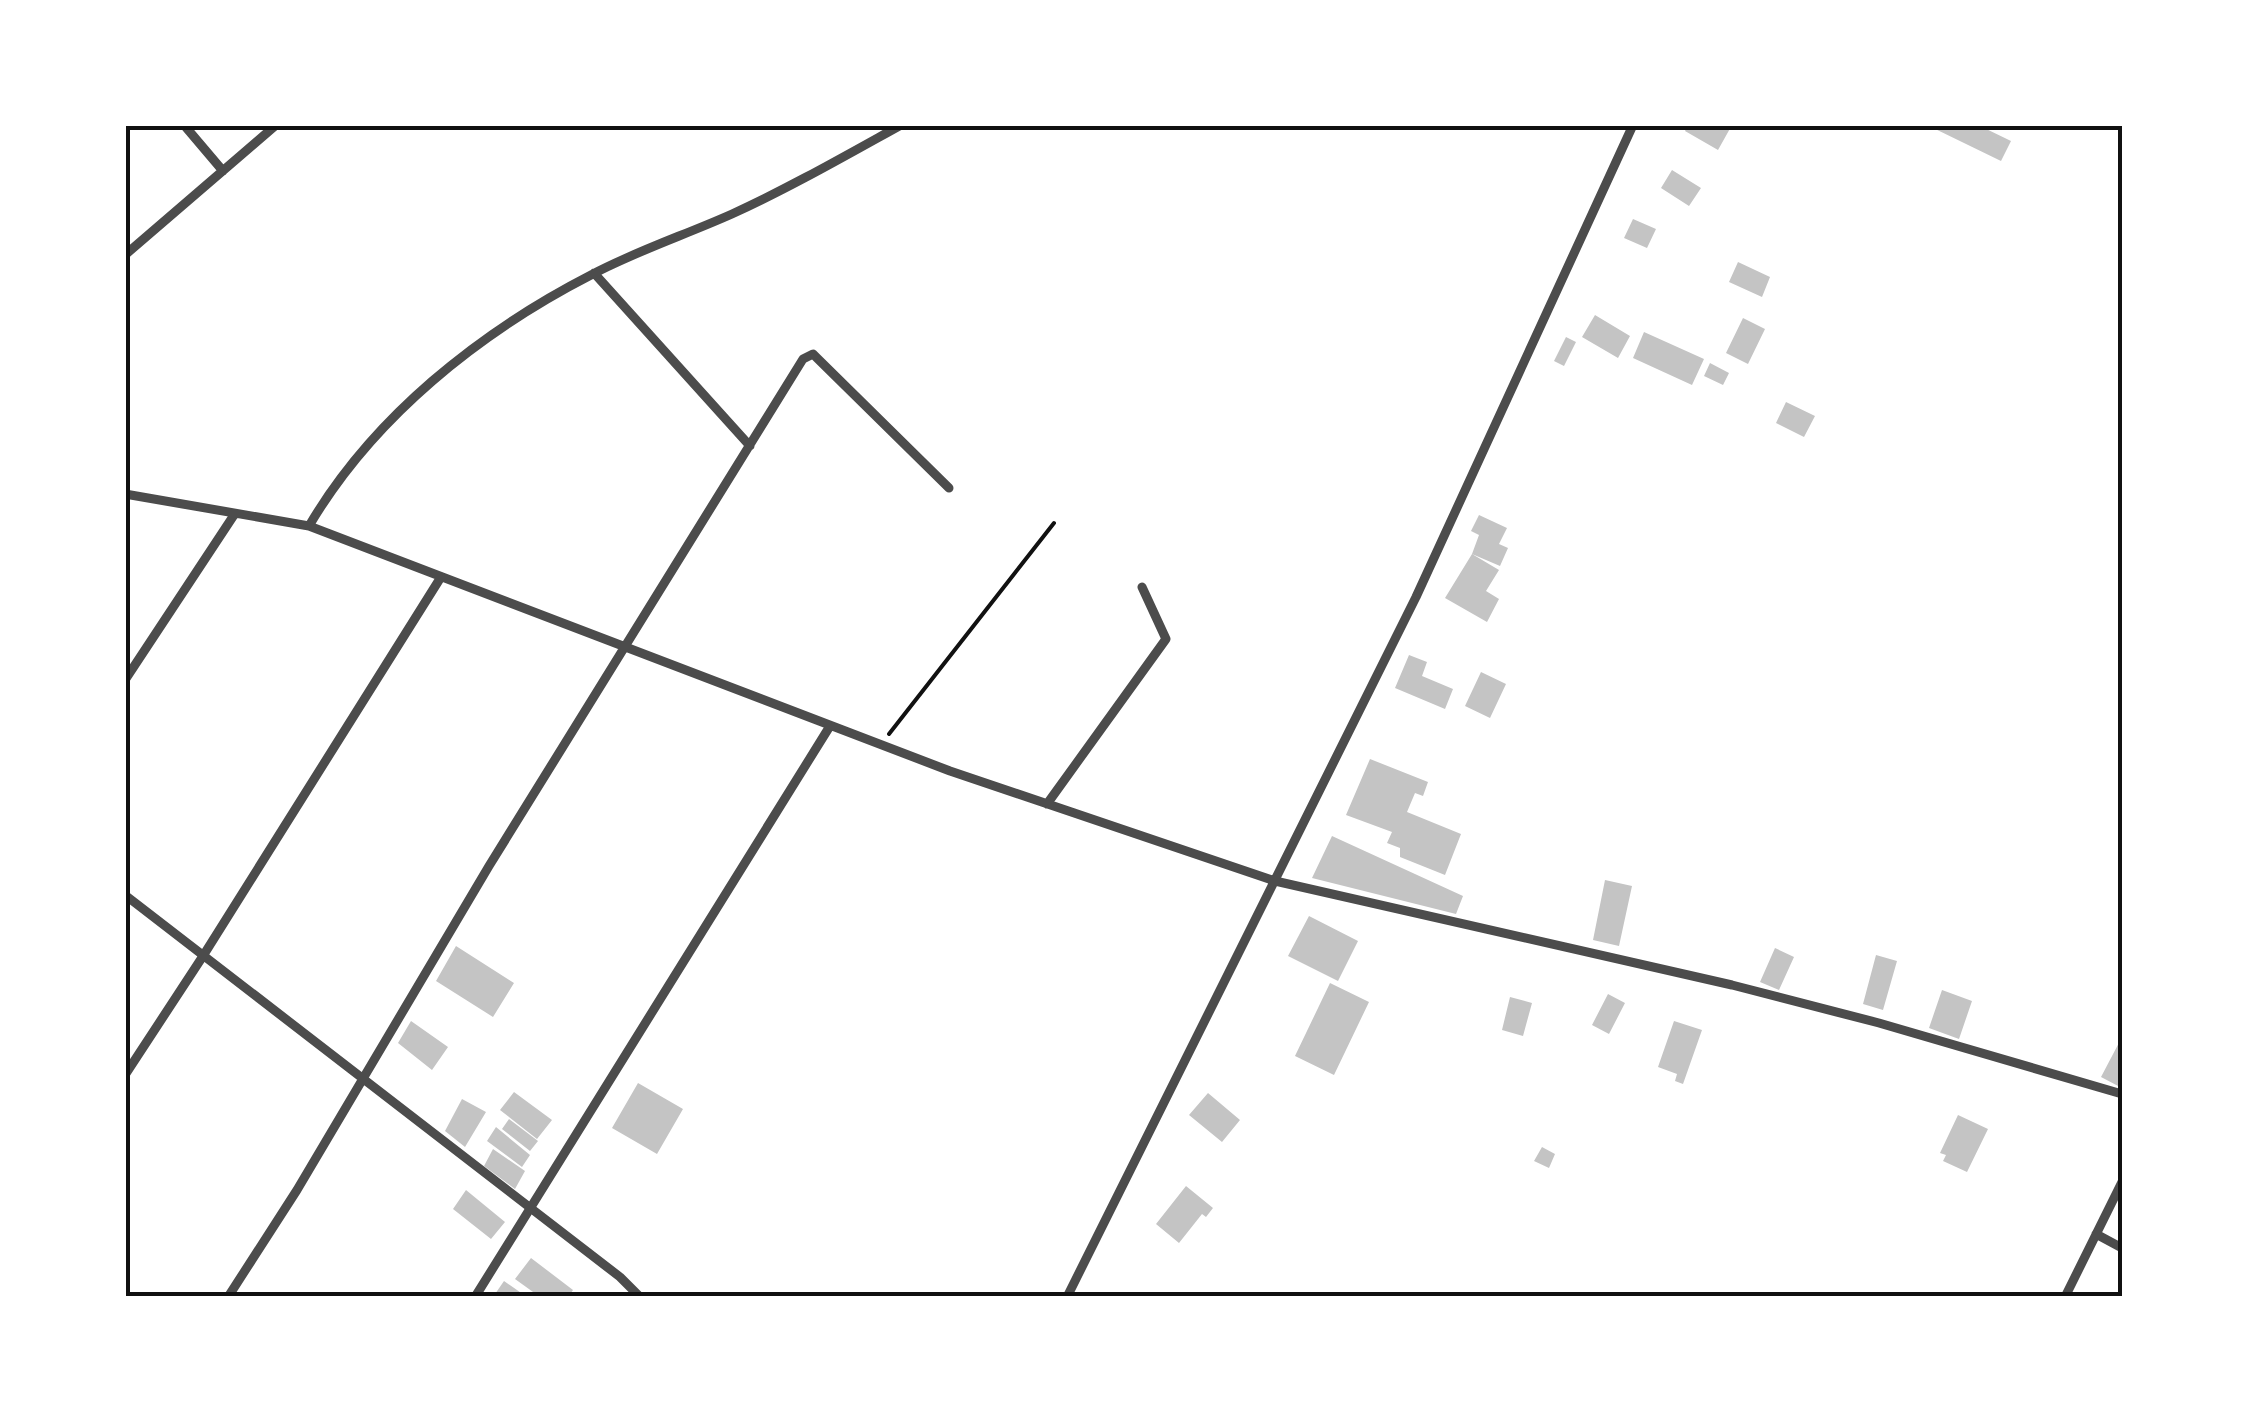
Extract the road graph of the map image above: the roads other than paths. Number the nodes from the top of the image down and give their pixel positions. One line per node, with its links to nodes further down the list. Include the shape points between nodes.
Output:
1 (184, 125): 5 (street)
2 (276, 125): 5 (street)
3 (901, 125): 7 (street, via 735,213)
4 (1633, 125): 19 (street, via 1416,598)
5 (223, 171): 6 (street)
6 (125, 256)
7 (594, 273): 8 (street); 12 (street, via 507,323 448,368 352,463)
8 (750, 446): 9 (street, via 803,358 812,354); 15 (street)
9 (949, 488)
10 (125, 494): 11 (street)
11 (234, 515): 12 (street); 16 (street)
12 (309, 526): 13 (street)
13 (441, 577): 15 (street); 21 (street)
14 (1142, 587): 18 (street, via 1166,639)
15 (627, 646): 17 (street); 23 (street)
16 (125, 680)
17 (830, 726): 18 (street); 26 (street)
18 (1047, 804): 19 (street)
19 (1274, 881): 24 (street, via 1732,985); 32 (street)
20 (125, 896): 21 (street)
21 (203, 956): 22 (street); 23 (street)
22 (125, 1075)
23 (364, 1078): 26 (street); 29 (street)
24 (2122, 1094)
25 (2122, 1182): 27 (street)
26 (531, 1208): 30 (street); 31 (street)
27 (2096, 1234): 28 (street); 33 (street)
28 (2122, 1248)
29 (228, 1297)
30 (474, 1297)
31 (640, 1297)
32 (1067, 1297)
33 (2064, 1297)

